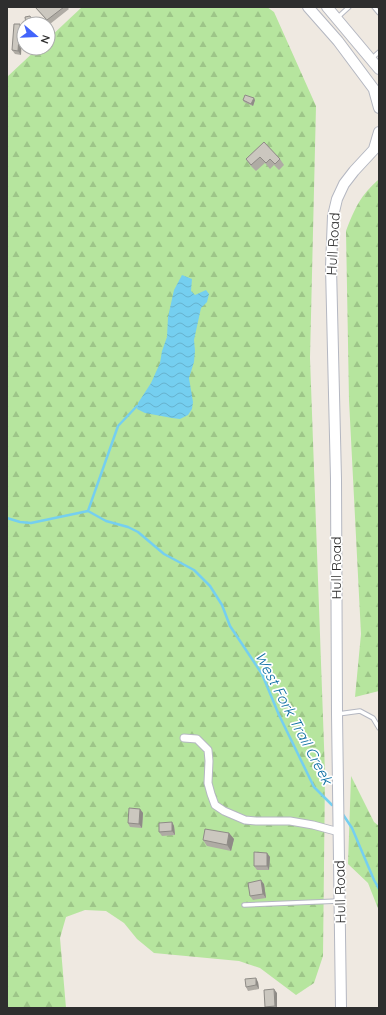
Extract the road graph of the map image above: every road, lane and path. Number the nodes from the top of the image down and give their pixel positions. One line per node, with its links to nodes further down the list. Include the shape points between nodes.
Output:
1 (308, 7): 10 (main road)
2 (326, 7): 6 (main road)
3 (350, 7): 6 (lane)
4 (374, 7): 5 (lane)
5 (378, 11)
6 (336, 19): 8 (main road)
7 (379, 52): 8 (lane)
8 (371, 59): 9 (main road)
9 (379, 69)
10 (376, 92): 11 (main road)
11 (379, 108)
12 (379, 132): 13 (main road)
13 (376, 149): 14 (main road, Hull Road, via 344,184 333,216 331,267 336,479)
14 (337, 714): 15 (lane, via 360,710 373,718); 17 (main road, Hull Road)
15 (379, 728)
16 (184, 738): 17 (street, via 197,739 208,750 210,794 215,805 224,811 245,820 290,820)
17 (339, 832): 18 (main road, Hull Road)
18 (340, 901): 19 (lane); 20 (main road, Hull Road)
19 (244, 905)
20 (341, 1008)

